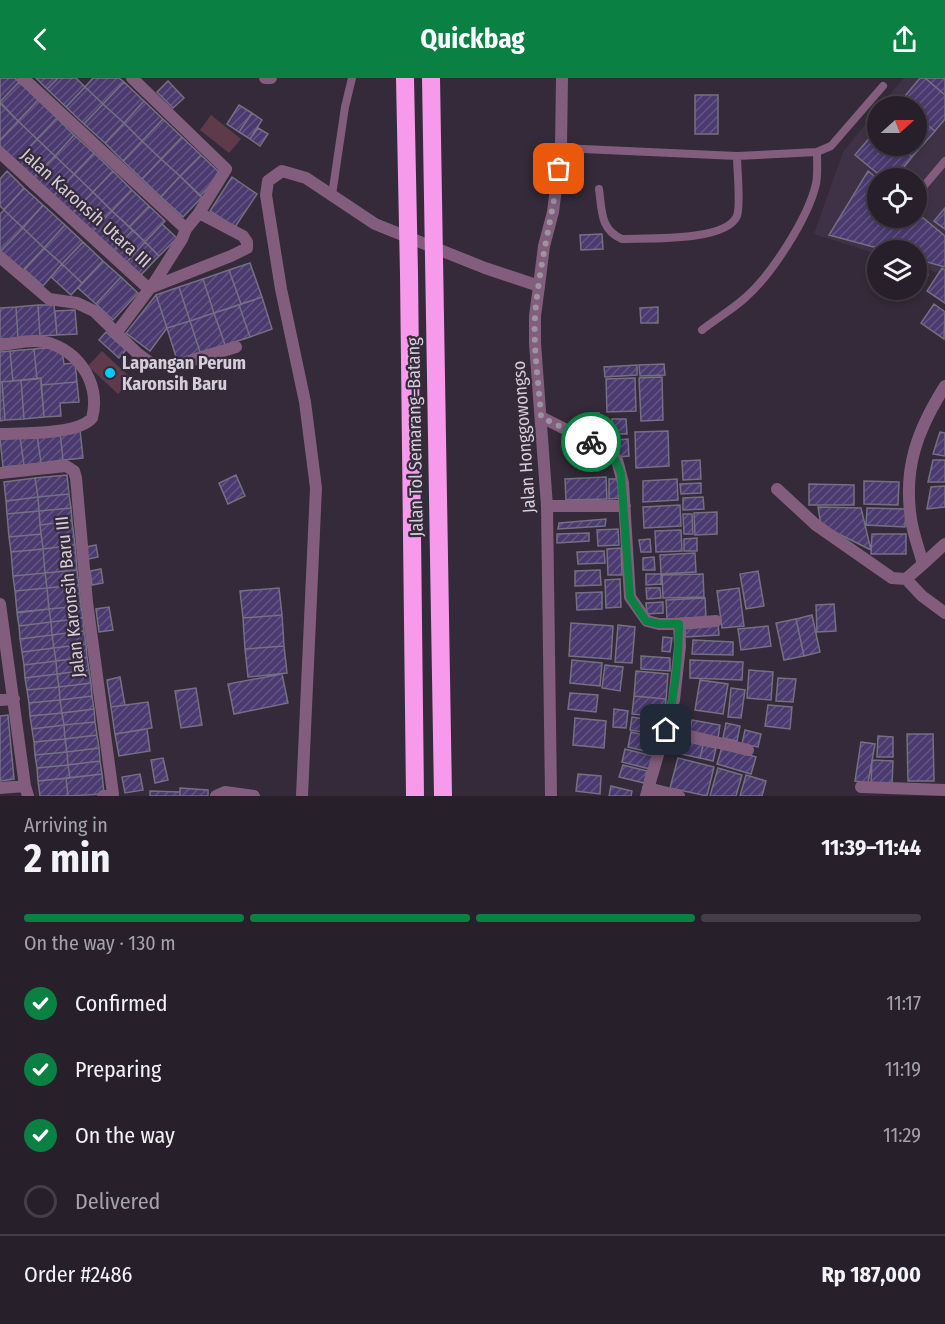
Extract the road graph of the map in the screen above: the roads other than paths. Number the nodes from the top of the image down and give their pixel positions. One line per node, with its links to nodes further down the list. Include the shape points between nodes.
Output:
1 (22, 78): 19 (street)
2 (132, 78): 18 (street, via 226,169)
3 (265, 78): 4 (street)
4 (271, 78)
5 (352, 78): 17 (lane)
6 (562, 78): 10 (street, Jalan Honggowongso)
7 (405, 84): 55 (highway, Jalan Tol Semarang–Batang)
8 (431, 85): 56 (highway, Jalan Tol Semarang–Batang)
9 (882, 86): 11 (lane, via 831,146)
10 (561, 148): 13 (lane); 21 (street, Jalan Honggowongso)
11 (817, 152): 13 (lane); 23 (lane, via 812,195 776,261 747,296)
12 (0, 153): 22 (street, Jalan Karonsih Utara III)
13 (737, 156): 16 (lane, via 738,214 728,226 704,235 622,239 611,234 604,222)
14 (945, 161): 15 (lane)
15 (927, 182)
16 (598, 189)
17 (332, 195): 21 (street, via 375,224); 54 (street, via 306,178 282,171 268,181 266,195 305,402 316,488)
18 (199, 213): 19 (street); 22 (street, via 243,236 247,248)
19 (186, 229): 22 (street)
20 (0, 257): 24 (street, via 49,299 85,306)
21 (539, 286): 28 (street, Jalan Honggowongso, via 535,343)
22 (149, 289): 24 (street)
23 (702, 330)
24 (117, 332): 26 (street, via 145,360 159,366 174,366)
25 (0, 345): 29 (street, via 37,341 55,346 84,367 94,396 92,418 85,425)
26 (236, 347)
27 (945, 386): 35 (street, via 928,412 911,463 911,519)
28 (541, 417): 32 (street, Jalan Honggowongso); 33 (street, via 607,450 617,460)
29 (0, 434)
30 (0, 473): 51 (street, Jalan Karonsih Baru III, via 58,466 74,471)
31 (777, 489): 36 (street, via 816,525 892,578)
32 (547, 506): 33 (street); 57 (street, Jalan Honggowongso)
33 (625, 506): 41 (street, via 630,597 646,621)
34 (945, 544): 35 (street)
35 (923, 564): 36 (street)
36 (906, 579): 39 (street)
37 (0, 604): 38 (street)
38 (0, 611): 42 (street)
39 (945, 613)
40 (716, 621): 41 (street)
41 (679, 624): 44 (street, via 674,700)
42 (14, 699): 43 (street); 49 (street)
43 (0, 700)
44 (666, 730): 45 (street); 50 (street)
45 (748, 750)
46 (861, 787): 48 (street)
47 (0, 788): 49 (street)
48 (945, 790)
49 (26, 791)
50 (647, 792): 58 (street)
51 (111, 796)
52 (216, 796): 53 (street, via 225,792)
53 (254, 796)
54 (302, 796)
55 (416, 796)
56 (443, 796)
57 (551, 796)
58 (679, 796)

